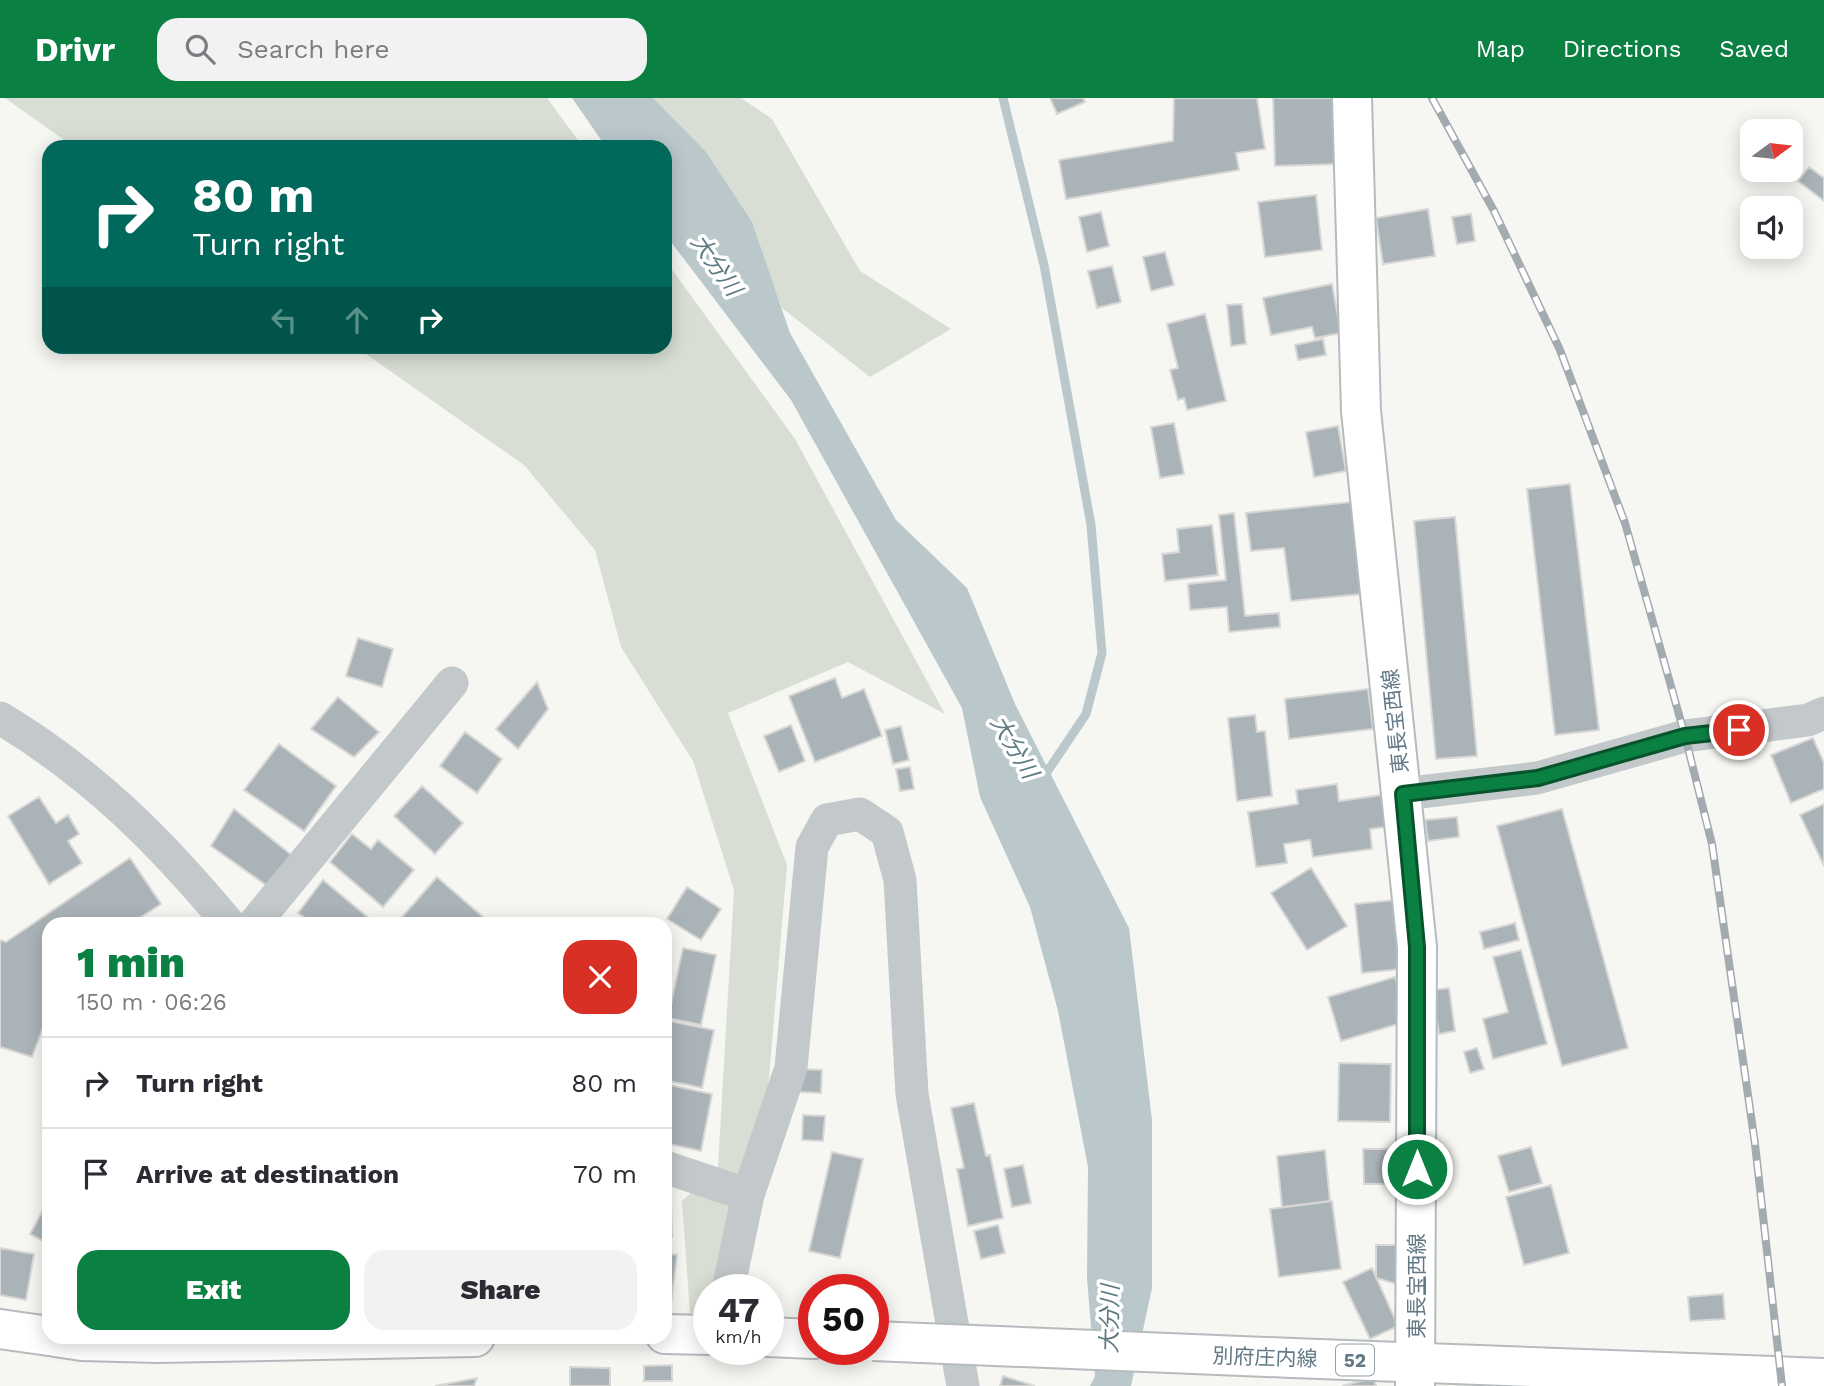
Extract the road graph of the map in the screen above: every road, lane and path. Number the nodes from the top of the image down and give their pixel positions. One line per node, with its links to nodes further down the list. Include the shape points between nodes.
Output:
1 (1352, 98): 5 (main road, 東長宝西線, via 1361,411)
2 (452, 683): 7 (street)
3 (1824, 713): 5 (street, via 1808,720 1685,736 1538,778)
4 (0, 718): 6 (street, via 48,748 139,822)
5 (1403, 794): 16 (main road, 東長宝西線, via 1417,947)
6 (223, 917)
7 (260, 917)
8 (672, 1169): 9 (street)
9 (748, 1195): 10 (street); 18 (street, via 791,1068 812,847 827,820 860,814 887,832 901,880 912,1094)
10 (731, 1274)
11 (0, 1329): 13 (main road)
12 (672, 1334): 14 (main road)
13 (42, 1335)
14 (693, 1335)
15 (889, 1342): 16 (main road, 別府庄内線 / 52, bridge, via 1293,1358)
16 (1416, 1374): 17 (main road, 別府庄内線 / 52)
17 (1824, 1378)
18 (962, 1386)

